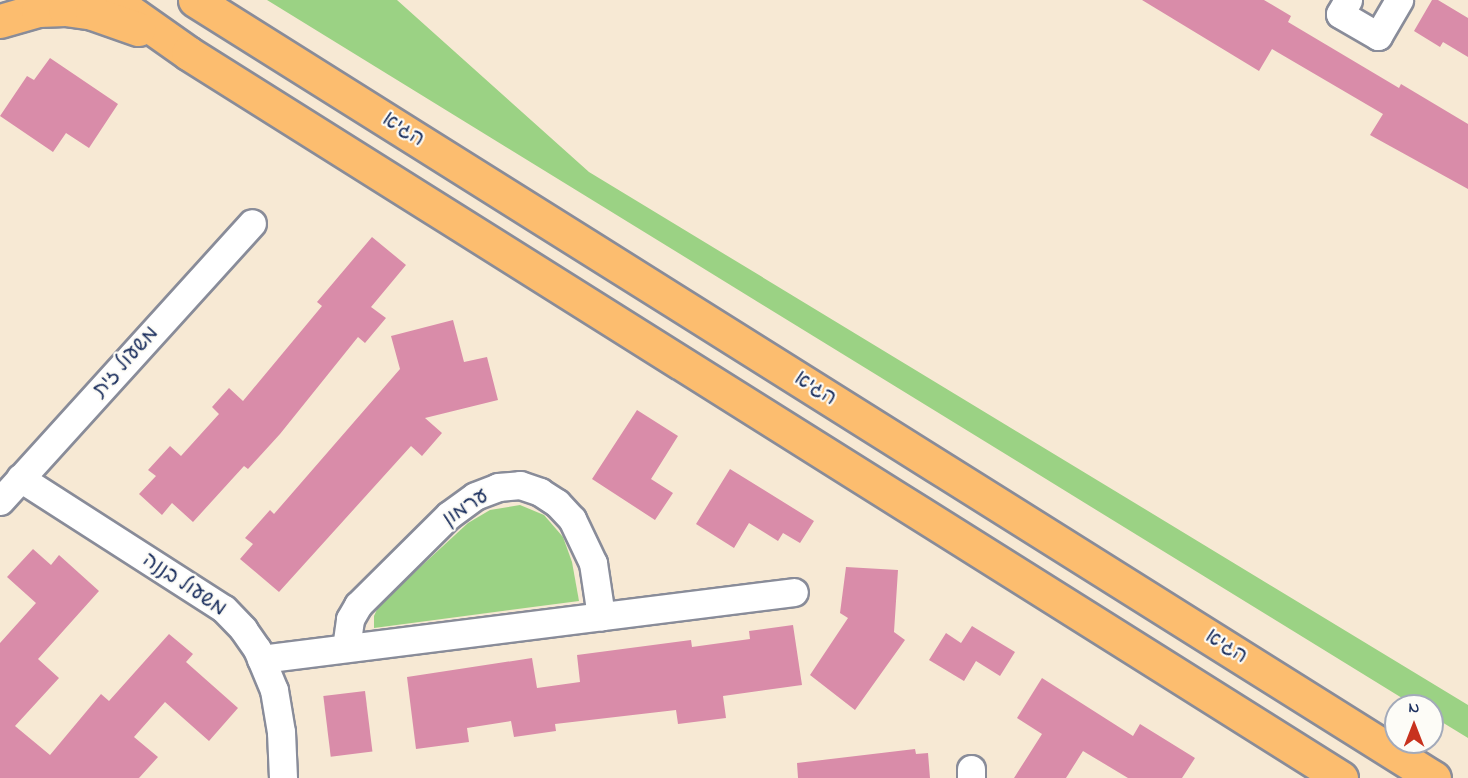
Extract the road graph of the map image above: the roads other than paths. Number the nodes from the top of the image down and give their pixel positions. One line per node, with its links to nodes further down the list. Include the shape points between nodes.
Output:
1 (113, 0): 6 (highway)
2 (1348, 0): 3 (street, via 1340,14 1378,36)
3 (1398, 0)
4 (204, 4): 16 (highway, הגיא)
5 (0, 21): 6 (highway, via 38,10 92,13 120,21)
6 (188, 53): 15 (highway)
7 (252, 223): 8 (street, משעול זית)
8 (20, 478): 9 (street, משעול זית); 13 (street, משעול בננה, via 224,609 243,629)
9 (0, 501)
10 (794, 592): 11 (street)
11 (601, 616): 12 (street); 12 (street, ערמון, via 593,563 572,519 540,492 520,485 498,487 475,496 449,515 358,605 350,619)
12 (346, 648): 13 (street)
13 (261, 658): 14 (street, משעול בננה, via 278,711)
14 (283, 778)
15 (1341, 778)
16 (1434, 778)

